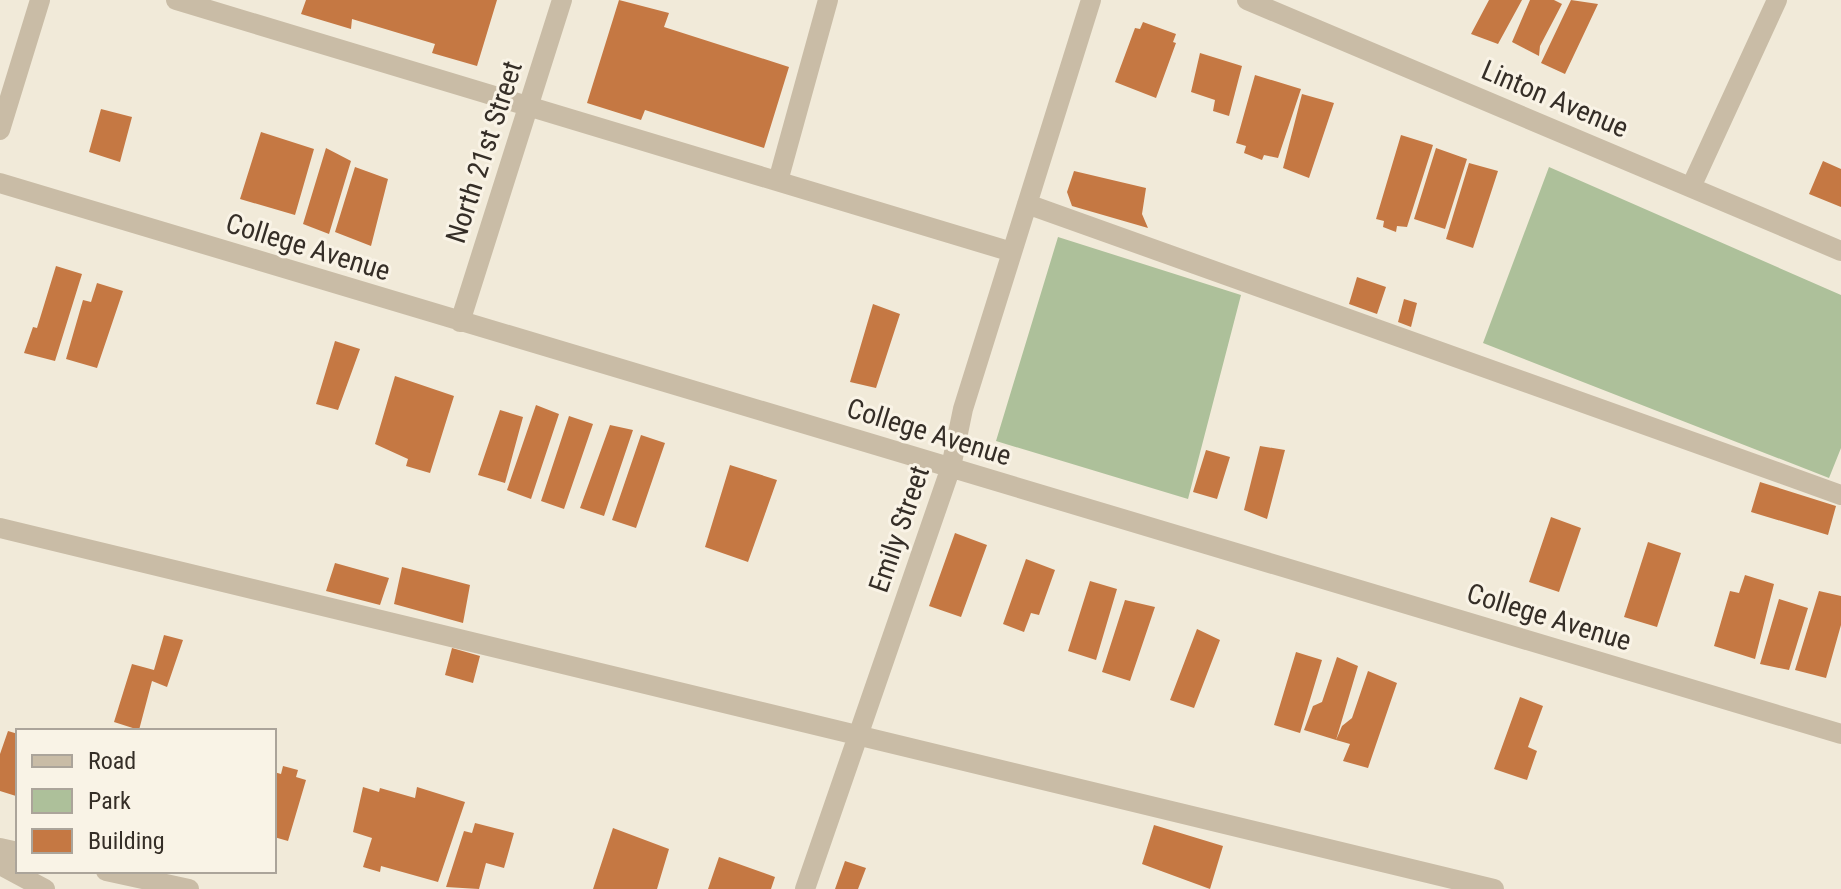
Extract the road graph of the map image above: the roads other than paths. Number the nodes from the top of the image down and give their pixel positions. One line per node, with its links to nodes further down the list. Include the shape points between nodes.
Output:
1 (40, 0): 9 (street)
2 (176, 0): 8 (street)
3 (562, 0): 8 (street, North 21st Street)
4 (828, 0): 10 (street)
5 (1091, 0): 13 (street, Emily Street)
6 (1247, 0): 12 (street, Linton Avenue)
7 (1777, 0): 12 (street)
8 (528, 105): 10 (street); 16 (street, North 21st Street)
9 (0, 130)
10 (778, 181): 15 (street)
11 (0, 183): 16 (street, College Avenue)
12 (1691, 187): 14 (street, Linton Avenue)
13 (1027, 204): 15 (street, Emily Street); 18 (street)
14 (1841, 251)
15 (1012, 252): 17 (street, Emily Street, via 963,409)
16 (460, 322): 17 (street, College Avenue)
17 (951, 467): 20 (street, College Avenue); 21 (street, Emily Street)
18 (1841, 495)
19 (0, 528): 21 (street)
20 (1841, 734)
21 (857, 737): 26 (street, Emily Street); 27 (street)
22 (0, 865): 24 (street)
23 (115, 873): 25 (street)
24 (45, 889)
25 (189, 889)
26 (805, 889)
27 (1494, 889)

